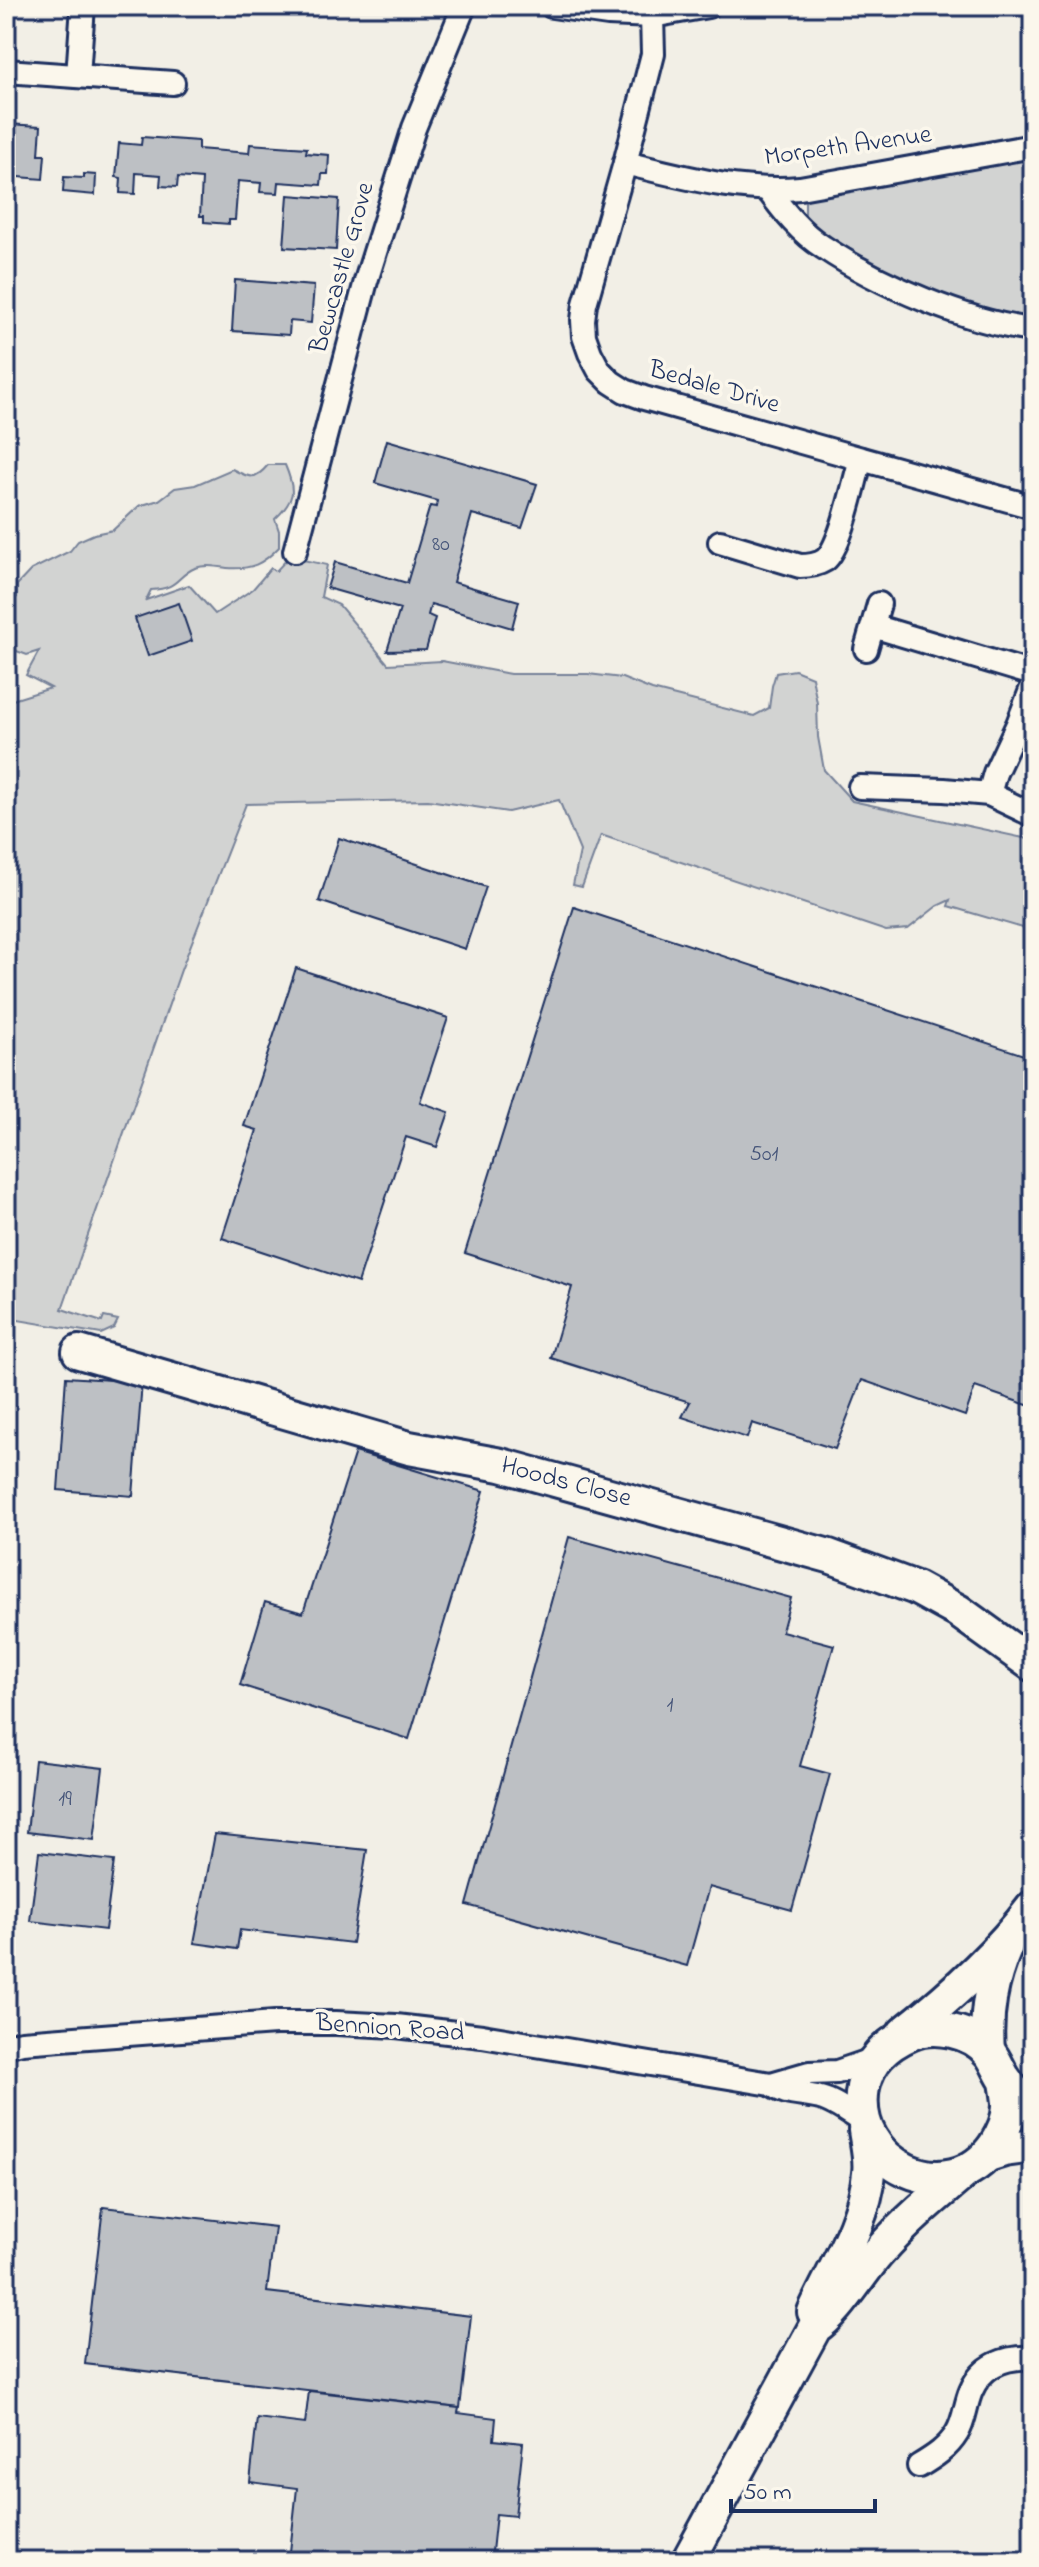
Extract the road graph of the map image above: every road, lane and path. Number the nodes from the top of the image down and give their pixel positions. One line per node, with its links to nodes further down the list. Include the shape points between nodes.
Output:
1 (83, 6): 7 (street)
2 (464, 6): 16 (street, Bewcastle Grove, via 414,128 366,281)
3 (552, 6): 5 (street)
4 (708, 6): 5 (street)
5 (652, 16): 10 (street, Bedale Drive, via 653,54)
6 (6, 71): 7 (street)
7 (78, 76): 8 (street)
8 (173, 83)
9 (1033, 146): 11 (street, Morpeth Avenue)
10 (625, 163): 11 (street, Morpeth Avenue, via 697,181); 13 (street, Bedale Drive, via 585,304 584,336 599,370 625,391 644,398)
11 (768, 190): 12 (street, via 788,217 822,247 876,276 968,315)
12 (1033, 330)
13 (861, 459): 14 (street, Bedale Drive); 15 (street, via 837,542 824,560 800,566)
14 (1033, 507)
15 (720, 542)
16 (295, 551)
17 (879, 604): 18 (street)
18 (873, 626): 19 (street); 20 (street)
19 (866, 649)
20 (1033, 674)
21 (1033, 685): 23 (street)
22 (860, 787): 23 (street)
23 (989, 794): 24 (street)
24 (1033, 815)
25 (79, 1352): 26 (street, Hoods Close, via 409,1448 501,1465 829,1556 916,1588)
26 (1033, 1665)
27 (1033, 1907): 28 (street)
28 (1009, 1939): 30 (street); 31 (street, via 988,2003)
29 (6, 2046): 33 (street, Bennion Road, via 213,2027 351,2023 482,2036)
30 (885, 2050): 31 (street, via 917,2031 943,2029 968,2036); 33 (street, Bennion Road, via 837,2072 809,2073); 35 (street, via 865,2077)
31 (988, 2051): 32 (street)
32 (1006, 2081): 34 (street); 37 (street, via 1009,2107 1003,2134)
33 (771, 2084): 35 (street, Bennion Road, via 780,2091 834,2103)
34 (1033, 2110)
35 (865, 2126): 37 (street, via 880,2153 901,2169 929,2177 954,2175); 38 (street, via 867,2188 814,2313)
36 (1033, 2146): 37 (street, via 1004,2150)
37 (978, 2162): 38 (street, via 883,2247)
38 (815, 2327): 41 (street)
39 (1033, 2358): 40 (street, via 1005,2359 979,2376 958,2432)
40 (919, 2466)
41 (688, 2561)

